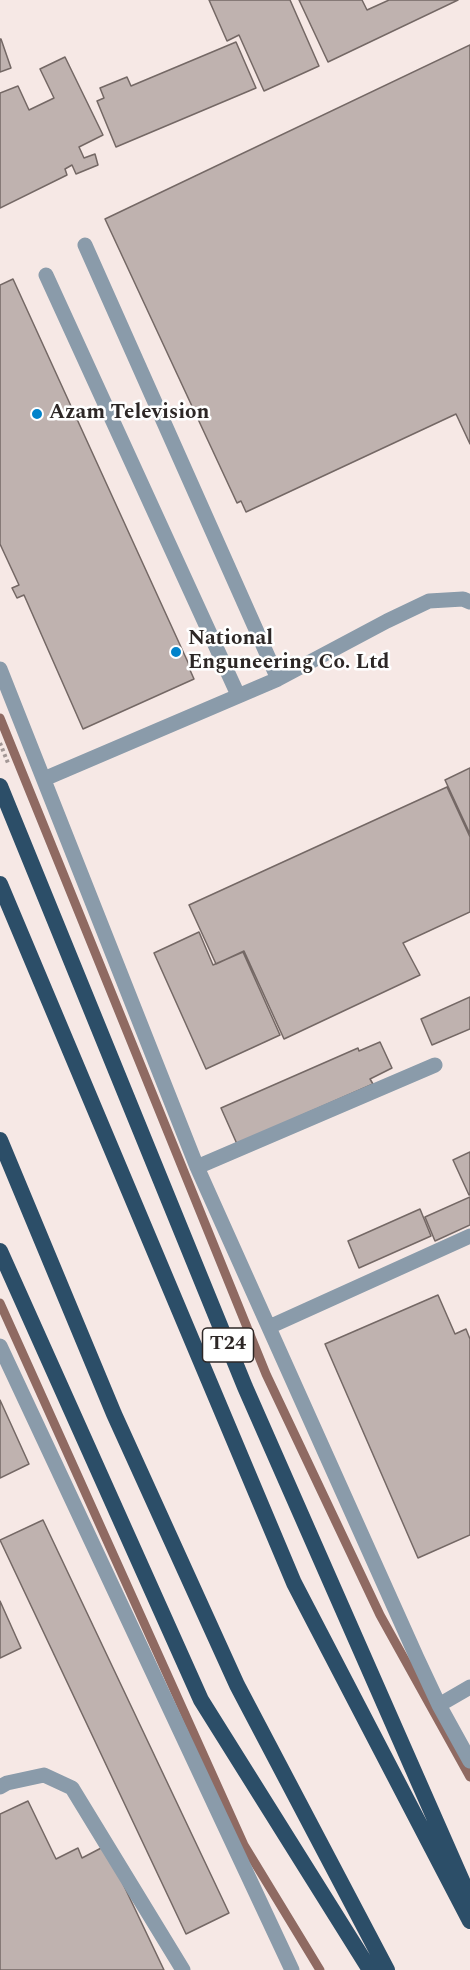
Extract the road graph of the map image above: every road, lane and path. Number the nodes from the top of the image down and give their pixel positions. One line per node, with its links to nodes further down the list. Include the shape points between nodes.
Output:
1 (85, 245): 5 (street)
2 (46, 275): 6 (street)
3 (470, 602): 5 (street, via 429,601)
4 (0, 669): 7 (street)
5 (278, 679): 6 (street)
6 (238, 695): 7 (street)
7 (44, 779): 12 (street)
8 (0, 786): 21 (highway, T24, via 245,1387)
9 (3, 891): 22 (highway, via 294,1583)
10 (435, 1065): 12 (street)
11 (0, 1140): 26 (highway, via 114,1414 237,1685)
12 (197, 1167): 15 (street)
13 (470, 1236): 15 (street)
14 (0, 1251): 25 (highway, via 201,1700)
15 (269, 1327): 18 (street)
16 (0, 1346): 24 (street)
17 (470, 1687): 18 (street)
18 (439, 1705): 19 (street)
19 (470, 1761)
20 (0, 1787): 23 (street, via 44,1775 72,1788)
21 (470, 1899)
22 (470, 1921)
23 (183, 1970)
24 (292, 1970)
25 (370, 1970)
26 (387, 1970)

